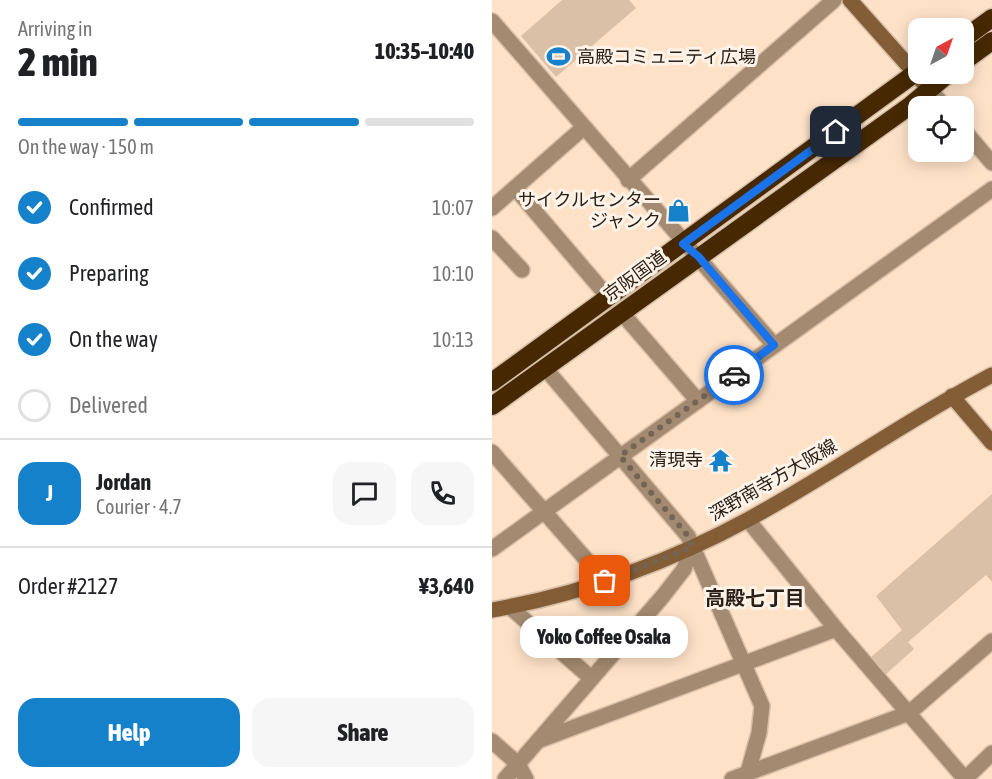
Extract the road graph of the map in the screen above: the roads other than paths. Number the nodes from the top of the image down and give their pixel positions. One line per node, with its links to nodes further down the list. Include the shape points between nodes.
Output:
1 (834, 0): 17 (street)
2 (850, 0): 8 (main road)
3 (992, 18): 5 (highway)
4 (492, 21): 14 (street)
5 (974, 31)
6 (992, 41): 7 (highway)
7 (974, 54)
8 (908, 63)
9 (908, 78): 22 (highway, 京阪国道)
10 (925, 84): 12 (main road)
11 (935, 84): 12 (highway, 京阪国道)
12 (929, 89): 13 (street); 23 (highway, 京阪国道)
13 (935, 96)
14 (583, 128): 17 (street); 18 (street)
15 (974, 142): 16 (street)
16 (992, 163)
17 (628, 180): 22 (street)
18 (515, 188): 20 (street); 25 (street)
19 (992, 189): 27 (street)
20 (492, 208)
21 (492, 238): 24 (street)
22 (683, 244): 23 (street); 25 (highway, 京阪国道)
23 (698, 256): 26 (highway, 京阪国道); 27 (street)
24 (522, 270)
25 (608, 297): 30 (highway, 京阪国道)
26 (621, 312): 28 (highway, 京阪国道); 32 (street)
27 (774, 345): 32 (street)
28 (544, 367): 33 (highway, 京阪国道); 36 (street)
29 (992, 375): 31 (main road, 深野南寺方大阪線)
30 (492, 382)
31 (952, 396): 34 (main road); 38 (main road, 深野南寺方大阪線)
32 (698, 401): 36 (street)
33 (492, 406)
34 (992, 443)
35 (492, 452): 37 (street)
36 (620, 456): 37 (street); 39 (street, via 688,536)
37 (543, 512): 40 (street); 41 (street)
38 (748, 520): 39 (main road, 深野南寺方大阪線); 44 (street)
39 (692, 547): 41 (main road, 深野南寺方大阪線); 46 (street); 47 (street, via 684,569)
40 (492, 549)
41 (605, 581): 42 (main road, 深野南寺方大阪線)
42 (510, 607): 43 (main road, 深野南寺方大阪線); 47 (street)
43 (492, 610)
44 (836, 629): 46 (street); 48 (street)
45 (992, 641): 48 (street)
46 (745, 666): 49 (street); 53 (street, via 762,706)
47 (591, 678): 49 (street)
48 (909, 713): 53 (street); 57 (street)
49 (540, 740): 52 (street)
50 (492, 741): 52 (street)
51 (992, 753): 57 (street)
52 (518, 764): 54 (street); 55 (street)
53 (748, 776): 56 (street)
54 (505, 779)
55 (526, 779)
56 (732, 779)
57 (965, 779)

